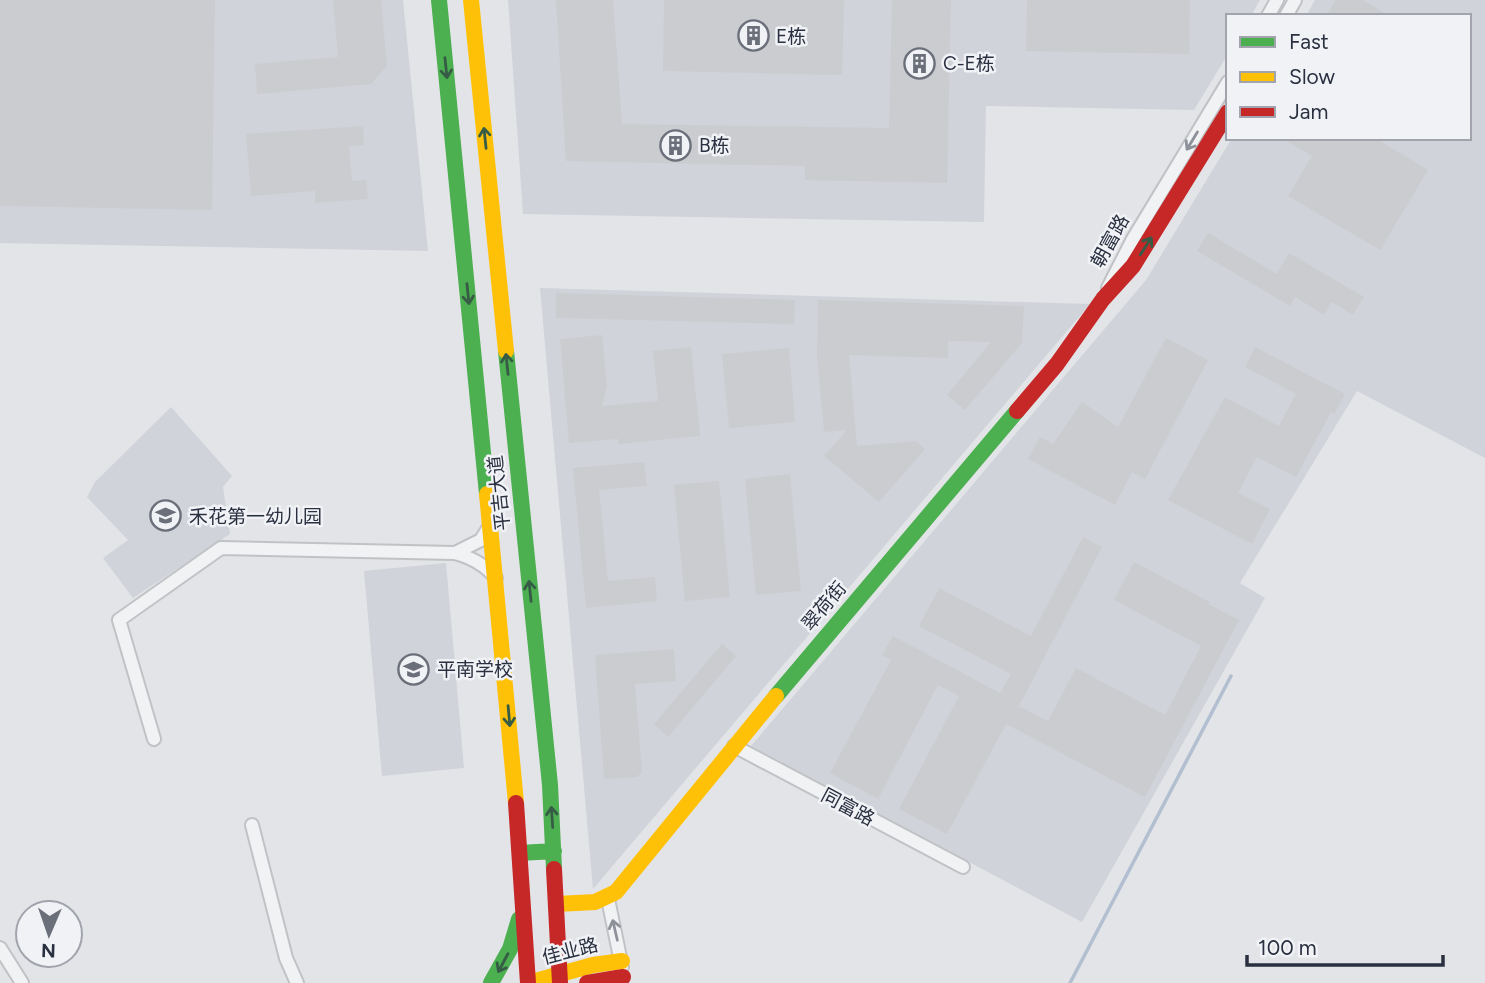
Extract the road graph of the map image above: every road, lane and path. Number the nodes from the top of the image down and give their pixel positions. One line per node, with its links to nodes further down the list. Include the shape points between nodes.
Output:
1 (439, 0): 6 (main road, 平吉大道, one-way to 6)
2 (471, 0): 12 (main road, 平吉大道, one-way to 2)
3 (1226, 85): 5 (street, 朝富路, one-way to 5, via 1122,258)
4 (1226, 114): 5 (main road, 朝富路, one-way to 4, via 1146,247)
5 (1103, 299): 10 (main road, 翠荷街, via 1056,364)
6 (490, 524): 7 (street, via 481,540); 8 (main road, 平吉大道)
7 (454, 553): 8 (street, via 484,566); 9 (street, via 221,548 119,620)
8 (496, 578): 13 (main road, 平吉大道, one-way to 13)
9 (154, 739)
10 (734, 746): 14 (street, 同富路); 16 (main road, 翠荷街)
11 (253, 825): 22 (street, via 286,958)
12 (554, 851): 13 (main road); 17 (main road, 平吉大道)
13 (520, 853): 15 (main road, 平吉大道)
14 (963, 867)
15 (522, 894): 23 (main road, one-way to 23, via 510,949); 24 (main road, 平吉大道)
16 (608, 899): 17 (main road); 19 (street, one-way to 16)
17 (557, 904): 20 (main road, 平吉大道)
18 (0, 948): 21 (street)
19 (620, 973): 20 (main road, 佳业路, via 593,965); 25 (main road, 佳业路)
20 (560, 979): 24 (main road, 佳业路)
21 (22, 983)
22 (297, 983)
23 (491, 983)
24 (528, 983)
25 (587, 983)

